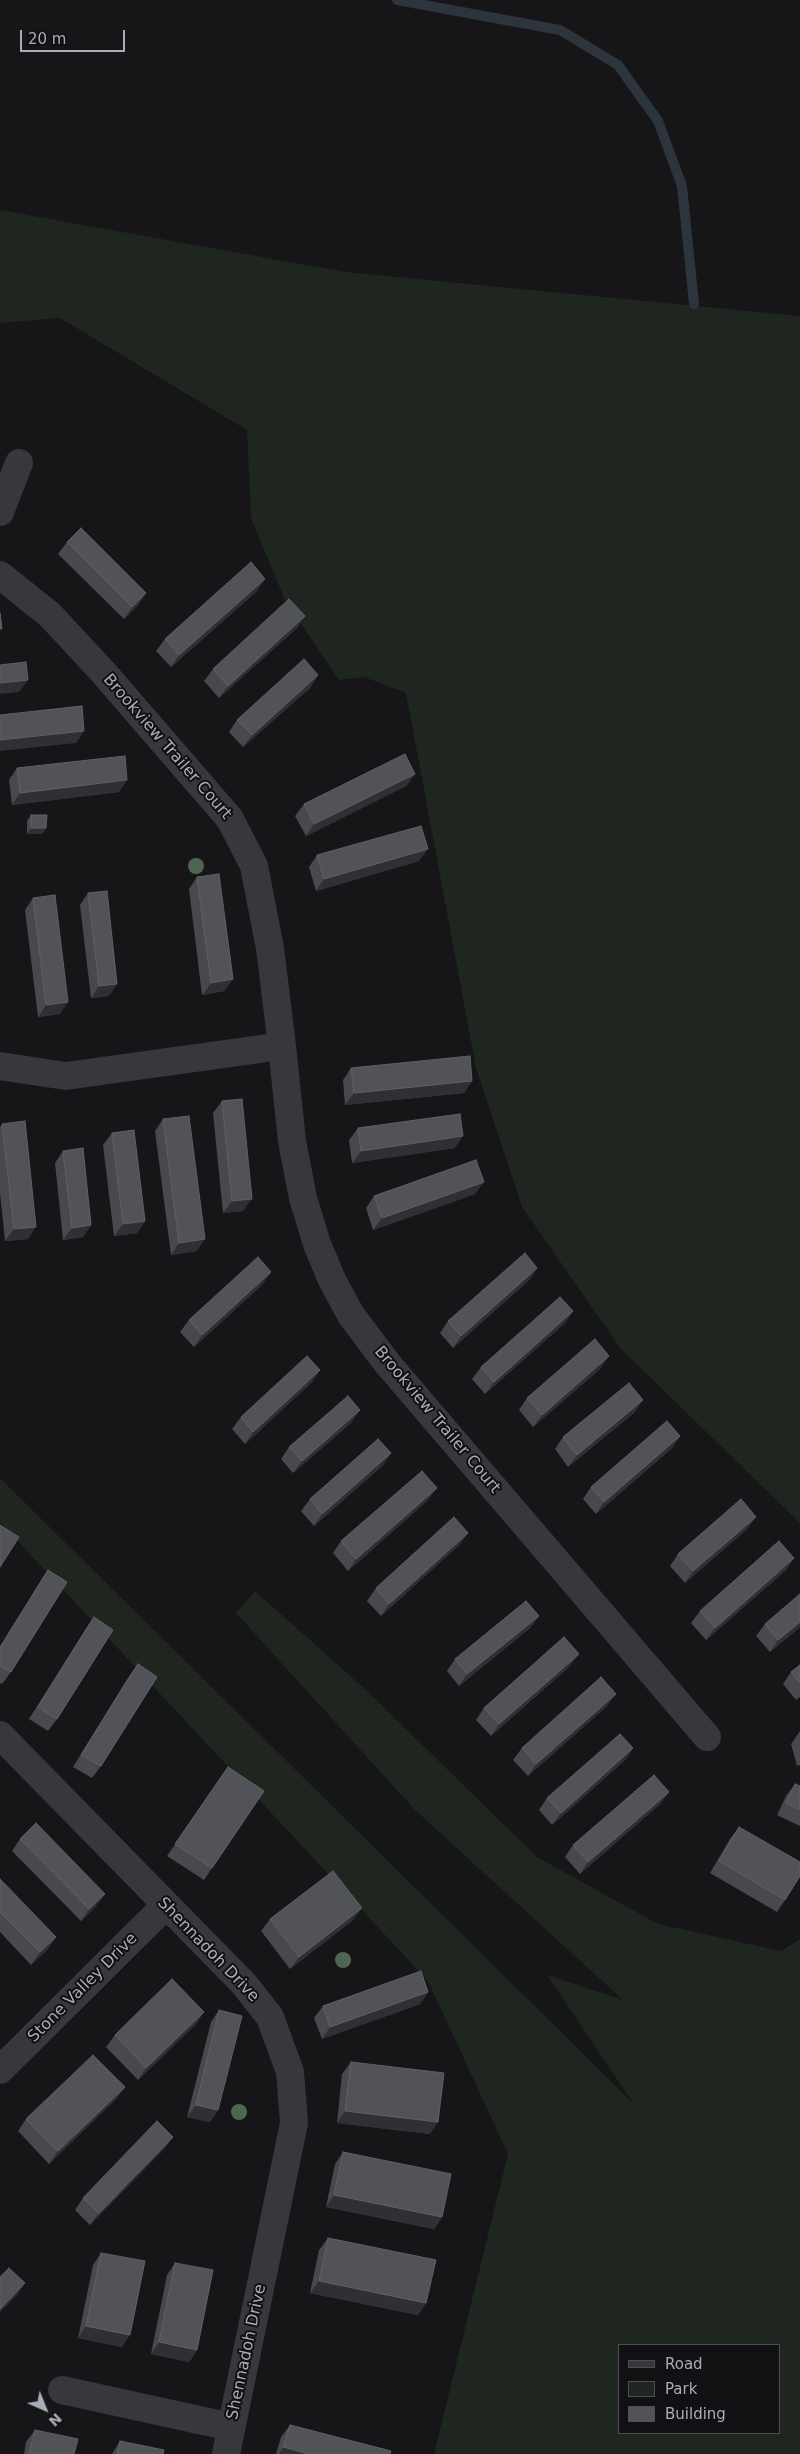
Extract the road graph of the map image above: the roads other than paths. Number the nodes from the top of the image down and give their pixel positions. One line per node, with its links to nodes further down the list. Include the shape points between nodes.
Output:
1 (19, 463): 2 (street)
2 (0, 512)
3 (0, 575): 4 (street, Brookview Trailer Court, via 50,615 200,781 230,819 254,866 270,948)
4 (282, 1046): 5 (street, via 66,1076); 7 (street, Brookview Trailer Court, via 292,1141 303,1198 332,1280 352,1315 404,1382)
5 (0, 1066)
6 (0, 1736): 8 (street, Shennadoh Drive)
7 (707, 1738)
8 (166, 1906): 9 (street, Stone Valley Drive); 11 (street, Shennadoh Drive, via 244,1984 270,2016 290,2072 294,2123)
9 (0, 2070)
10 (62, 2390): 11 (street)
11 (231, 2427): 12 (street, Shennadoh Drive)
12 (226, 2454)

